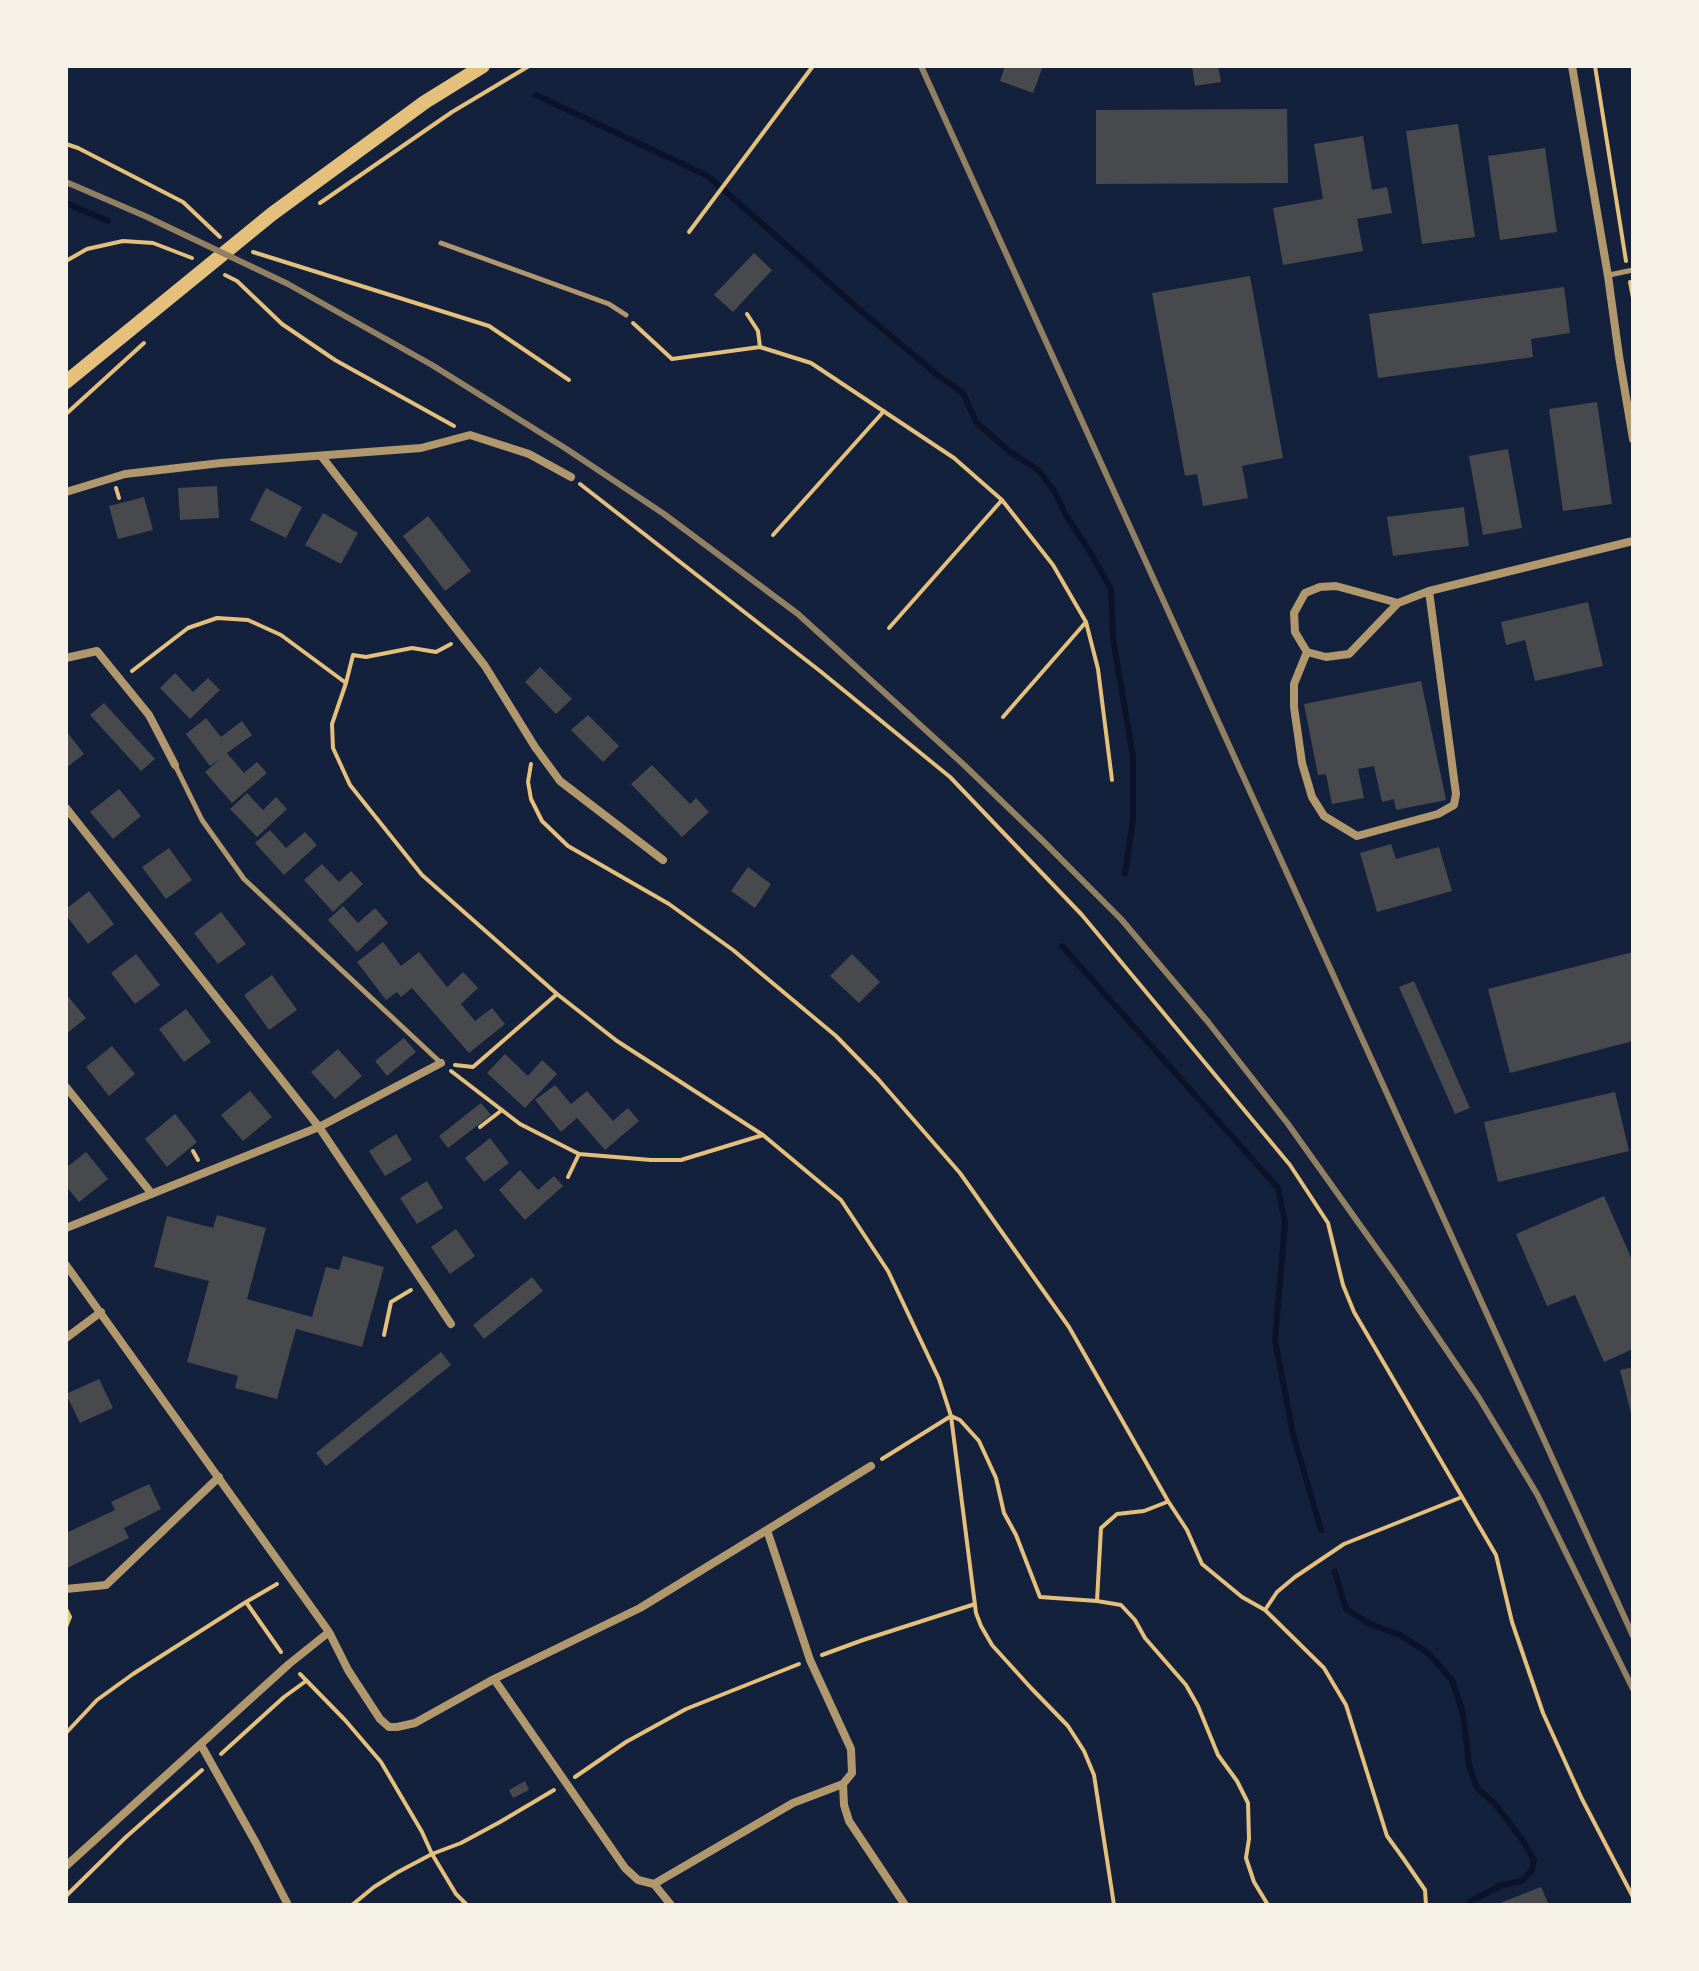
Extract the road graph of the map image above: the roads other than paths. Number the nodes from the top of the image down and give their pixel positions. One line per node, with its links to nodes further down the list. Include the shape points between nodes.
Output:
1 (483, 66): 7 (main road, via 272,214)
2 (1572, 66): 5 (street)
3 (441, 243): 6 (lane, via 609,304)
4 (1630, 270): 5 (lane)
5 (1608, 276): 8 (street)
6 (626, 315)
7 (66, 382)
8 (1633, 439)
9 (322, 457): 10 (street, via 421,448 470,435 529,454); 11 (street, via 125,474); 19 (street, via 464,637 560,781)
10 (571, 477)
11 (66, 492)
12 (1633, 541): 13 (street)
13 (1429, 591): 14 (street); 15 (street, via 1456,794 1454,805 1438,814 1357,836 1324,816 1302,763 1294,707 1294,684)
14 (1398, 603): 15 (street, via 1349,654 1326,657); 15 (street, via 1336,586 1305,593 1294,613 1295,632)
15 (1307, 652)
16 (66, 658): 17 (street, via 97,651 149,715)
17 (175, 765): 20 (lane, via 202,820 244,879)
18 (66, 808): 22 (street)
19 (663, 860)
20 (441, 1063): 22 (street)
21 (66, 1087): 23 (street)
22 (319, 1127): 23 (street); 27 (street)
23 (152, 1194): 24 (street)
24 (66, 1228)
25 (66, 1265): 26 (street)
26 (101, 1312): 28 (street); 30 (street)
27 (451, 1324)
28 (66, 1338)
29 (871, 1466): 31 (street)
30 (219, 1477): 32 (street, via 106,1585); 33 (street)
31 (767, 1530): 34 (street, via 640,1608); 36 (street, via 810,1660 851,1749 852,1773)
32 (66, 1589)
33 (329, 1632): 34 (street, via 348,1670 389,1727 415,1723); 35 (street)
34 (494, 1679): 38 (street, via 625,1868 638,1880)
35 (201, 1745): 37 (street); 39 (street)
36 (843, 1784): 38 (street, via 793,1803); 41 (street, via 849,1821)
37 (66, 1866)
38 (654, 1884): 40 (street)
39 (288, 1905)
40 (671, 1905)
41 (905, 1905)

